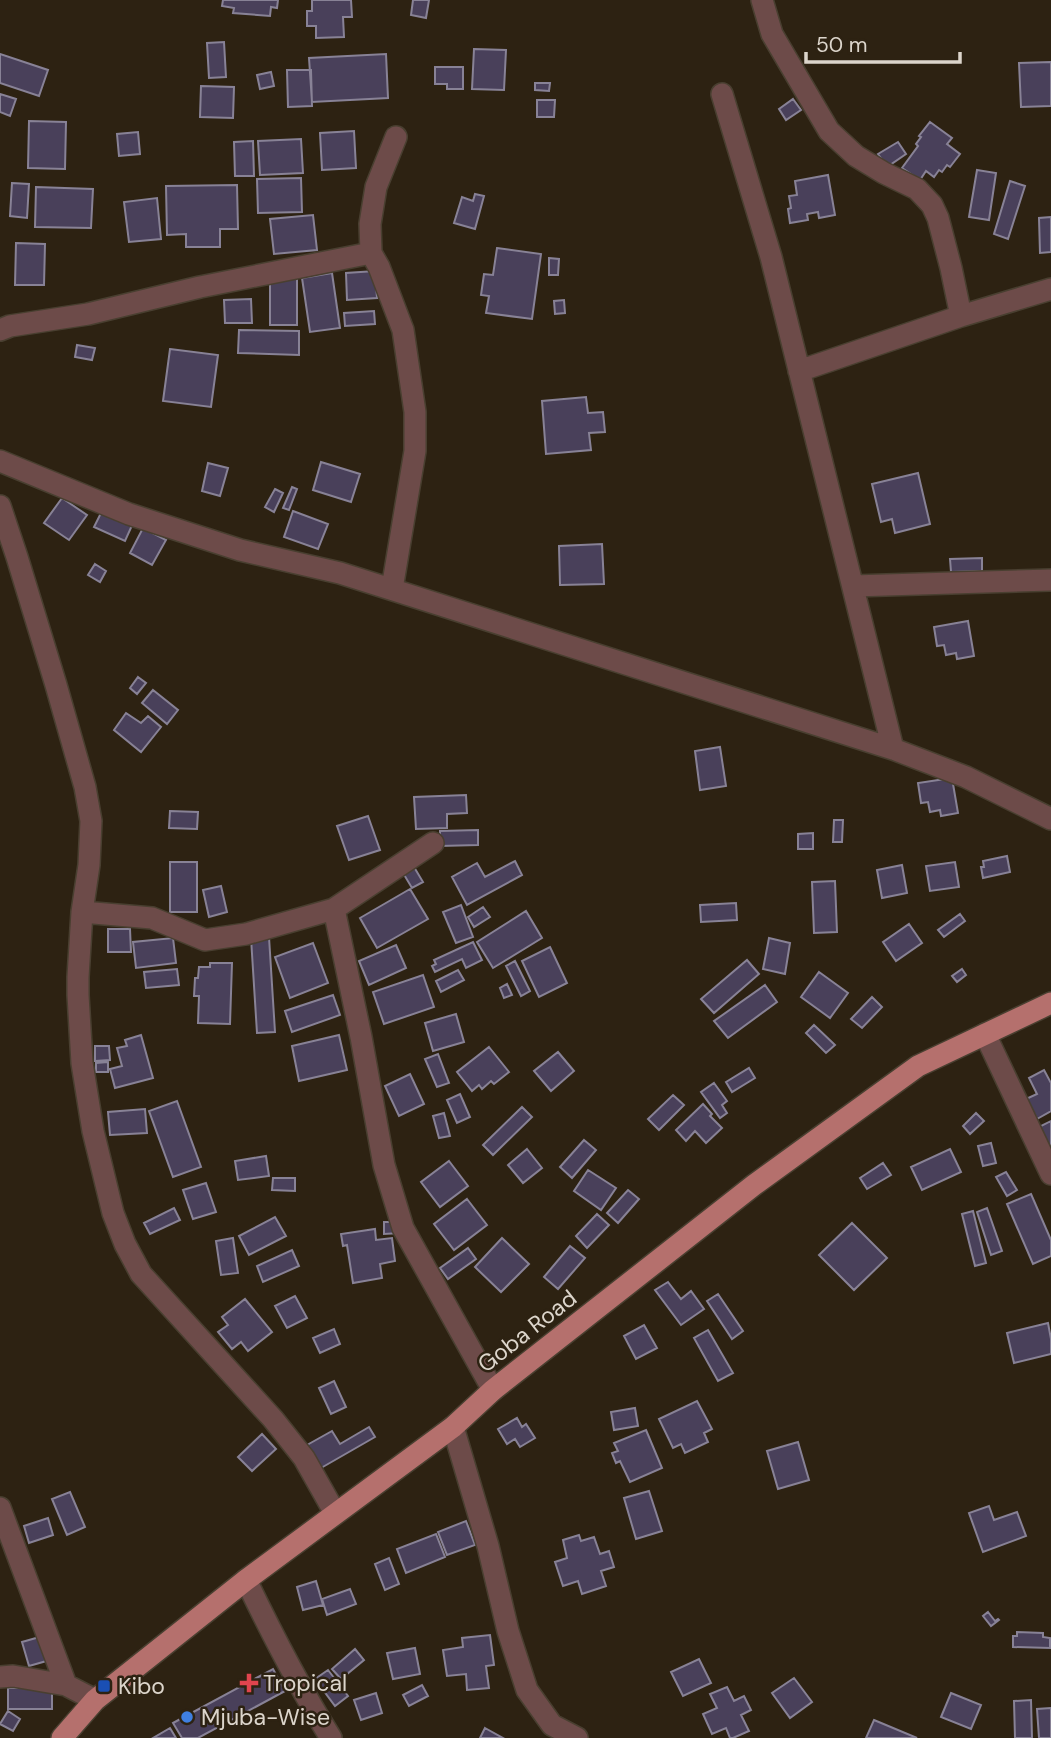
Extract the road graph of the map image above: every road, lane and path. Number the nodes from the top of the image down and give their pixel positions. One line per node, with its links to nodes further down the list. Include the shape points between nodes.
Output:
1 (762, 0): 6 (street, via 772,34 829,131 856,156 917,189 932,205)
2 (722, 94): 8 (street, via 771,257)
3 (396, 137): 4 (street, via 376,187)
4 (371, 253): 7 (street); 13 (street, via 403,330 415,412 415,451)
5 (1051, 289): 6 (street)
6 (961, 316): 8 (street)
7 (0, 330)
8 (799, 371): 12 (street)
9 (0, 461): 13 (street, via 129,514 240,550)
10 (0, 506): 18 (street, via 85,788 91,821)
11 (1051, 580): 12 (street)
12 (853, 586): 14 (street)
13 (392, 589): 14 (street)
14 (893, 749): 15 (street, via 966,777)
15 (1051, 819)
16 (433, 843): 17 (street)
17 (334, 909): 18 (street, via 208,940 152,918); 22 (street, via 384,1165 403,1228)
18 (82, 912): 25 (street, via 78,986 82,1063 93,1131 125,1244 141,1274 296,1448)
19 (1051, 1003): 20 (main road, Goba Road)
20 (985, 1034): 21 (street); 22 (main road, Goba Road, via 918,1066 836,1124)
21 (1051, 1174)
22 (494, 1390): 23 (main road, Goba Road)
23 (453, 1427): 25 (main road, Goba Road); 32 (street, via 527,1690 552,1725)
24 (0, 1508): 28 (street)
25 (335, 1513): 26 (main road, Goba Road)
26 (246, 1580): 29 (main road, Goba Road); 31 (street)
27 (0, 1677): 28 (street)
28 (66, 1685): 29 (street)
29 (95, 1700): 30 (main road, Goba Road)
30 (62, 1738)
31 (331, 1738)
32 (578, 1738)

